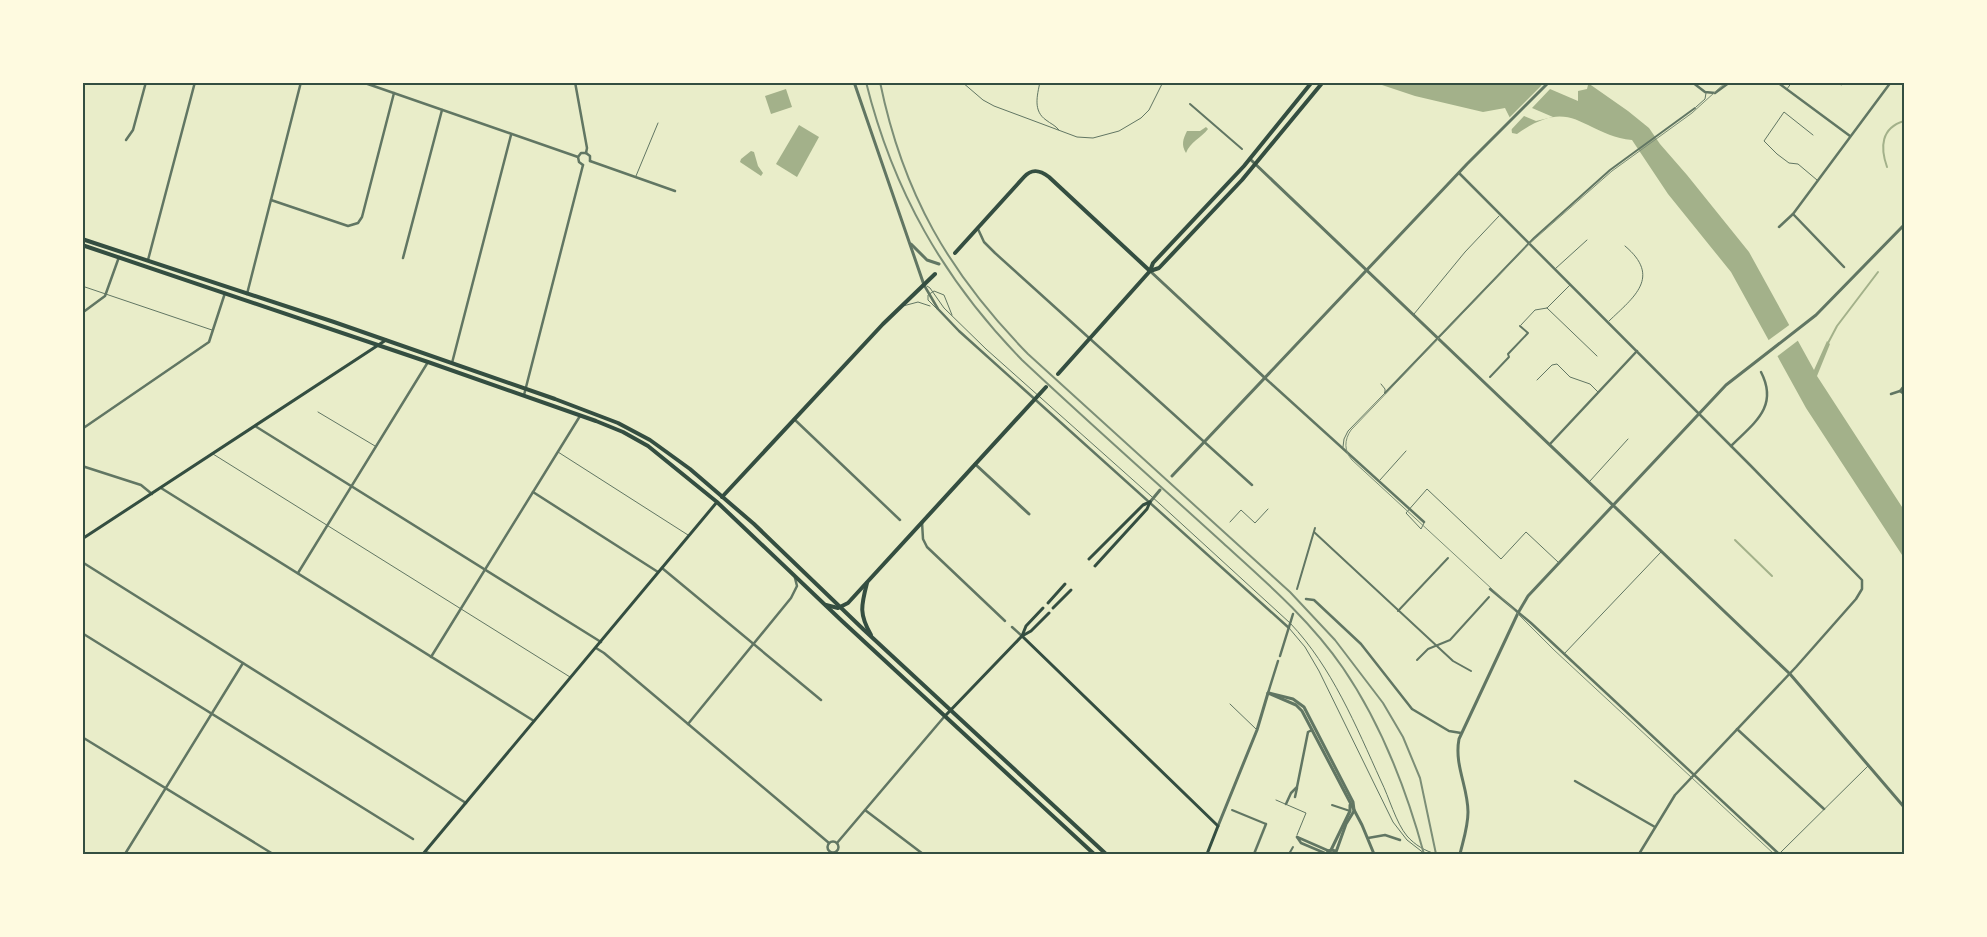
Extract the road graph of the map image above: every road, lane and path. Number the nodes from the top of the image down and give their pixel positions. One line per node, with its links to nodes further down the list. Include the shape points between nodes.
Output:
1 (146, 82): 32 (street, via 133,130)
2 (195, 82): 59 (street)
3 (301, 82): 44 (street)
4 (362, 82): 22 (street)
5 (575, 82): 34 (street)
6 (854, 82): 52 (street)
7 (962, 82): 28 (lane, via 994,106)
8 (1040, 82): 28 (lane, via 1036,102 1040,114)
9 (1163, 82): 28 (lane, via 1145,115 1119,131 1093,138)
10 (1312, 82): 36 (main road)
11 (1323, 82): 38 (main road)
12 (1549, 82): 40 (street)
13 (1692, 82): 21 (street)
14 (1730, 82): 21 (street, via 1718,92)
15 (1777, 82): 20 (street)
16 (1792, 82): 20 (lane)
17 (1839, 82): 19 (lane)
18 (1891, 82): 31 (street)
19 (1841, 85)
20 (1787, 90): 31 (street)
21 (1705, 92): 24 (lane, via 1705,99)
22 (394, 93): 25 (street); 44 (street, via 358,223 348,226)
23 (1190, 104): 33 (street)
24 (1695, 108): 26 (lane); 53 (street, via 1627,157)
25 (442, 110): 29 (street); 58 (street)
26 (1694, 112)
27 (658, 124): 41 (lane)
28 (1059, 130)
29 (512, 135): 35 (street); 90 (street)
30 (1813, 135): 42 (lane, via 1784,112 1764,141 1789,163 1798,164)
31 (1851, 136): 42 (street)
32 (126, 140)
33 (1242, 149)
34 (586, 153): 35 (street); 37 (street)
35 (578, 157): 39 (street)
36 (1250, 159): 38 (street); 64 (main road, via 1153,263)
37 (590, 161): 39 (street); 41 (street)
38 (1256, 164): 62 (street); 64 (main road, via 1159,268)
39 (583, 165): 99 (street)
40 (1459, 173): 46 (street); 62 (street)
41 (636, 176): 43 (street)
42 (1818, 181): 45 (street)
43 (675, 191)
44 (271, 200): 72 (street)
45 (1792, 214): 48 (street); 61 (street)
46 (1500, 215): 53 (street); 78 (lane)
47 (1904, 225): 108 (street, via 1811,319 1735,377)
48 (1779, 227)
49 (977, 228): 56 (main road); 64 (main road, via 1027,174 1038,171); 83 (street, via 987,246)
50 (82, 239): 59 (main road)
51 (1587, 240): 63 (lane)
52 (908, 242): 60 (street, via 924,258); 66 (street)
53 (1528, 243): 63 (street); 84 (street)
54 (82, 245): 57 (main road)
55 (1625, 246): 80 (lane, via 1641,264 1643,275 1637,294)
56 (955, 253)
57 (119, 257): 70 (main road); 71 (street)
58 (403, 258)
59 (147, 261): 72 (main road)
60 (940, 264)
61 (1844, 267)
62 (1368, 269): 78 (street); 94 (street)
63 (1554, 270): 67 (street)
64 (1150, 271): 83 (main road); 94 (street)
65 (935, 274): 66 (main road)
66 (924, 285): 69 (lane); 73 (street); 74 (main road)
67 (1570, 285): 75 (lane); 80 (street)
68 (82, 286): 71 (lane)
69 (932, 292): 73 (lane); 79 (lane); 79 (lane, via 944,295)
70 (225, 293): 82 (street); 86 (main road)
71 (106, 294): 77 (street); 82 (lane)
72 (247, 295): 85 (main road)
73 (928, 295): 76 (street)
74 (899, 307): 76 (lane, via 918,302); 110 (main road)
75 (1547, 308): 81 (lane, via 1535,310); 88 (lane)
76 (938, 309): 106 (street)
77 (82, 313)
78 (1414, 314): 84 (street)
79 (954, 319): 106 (lane)
80 (1608, 323): 87 (street)
81 (1520, 326): 93 (street, via 1528,333)
82 (213, 330): 112 (street, via 209,342)
83 (1090, 338): 92 (main road); 114 (street)
84 (1438, 338): 102 (street); 115 (street)
85 (386, 340): 86 (main road); 90 (main road)
86 (378, 345): 89 (main road); 111 (main road)
87 (1637, 351): 101 (street); 108 (street)
88 (1597, 356)
89 (428, 362): 105 (main road); 117 (street)
90 (452, 364): 99 (main road)
91 (1761, 372): 116 (street, via 1767,387 1766,404 1760,417)
92 (1058, 374)
93 (1490, 377)
94 (1265, 378): 114 (street); 118 (street)
95 (1537, 380): 101 (lane, via 1557,364 1570,377 1590,384)
96 (1381, 384): 102 (lane)
97 (1046, 386): 106 (main road)
98 (1904, 386): 100 (street)
99 (526, 389): 105 (street); 133 (main road, via 633,430 661,447)
100 (1900, 391): 103 (street); 104 (street)
101 (1599, 392): 115 (street)
102 (1385, 393): 118 (lane, via 1348,431)
103 (1891, 394)
104 (1904, 394)
105 (524, 396): 109 (main road)
106 (1036, 398): 122 (main road); 134 (lane); 136 (street)
107 (318, 412): 117 (lane)
108 (1698, 414): 116 (street); 137 (street)
109 (580, 415): 120 (street); 135 (main road, via 613,427 648,446)
110 (794, 419): 133 (main road); 141 (street)
111 (254, 426): 121 (main road); 128 (street)
112 (82, 430)
113 (1628, 439): 126 (lane)
114 (1205, 442): 124 (street); 127 (street)
115 (1550, 444): 126 (street)
116 (1731, 446): 196 (street, via 1862,580 1862,589 1856,599)
117 (376, 447): 128 (street)
118 (1343, 448): 125 (street)
119 (1406, 451): 125 (lane)
120 (557, 452): 131 (street); 148 (lane)
121 (213, 454): 129 (main road); 145 (lane)
122 (974, 464): 140 (street); 142 (main road)
123 (82, 466): 132 (street, via 141,485)
124 (1172, 476)
125 (1379, 481): 138 (street)
126 (1589, 482): 137 (street)
127 (1252, 485)
128 (352, 487): 145 (street); 157 (street)
129 (161, 488): 132 (main road); 158 (street)
130 (1160, 490): 134 (street)
131 (532, 492): 157 (street); 159 (street)
132 (152, 494): 149 (main road)
133 (722, 497): 135 (main road); 171 (main road)
134 (1153, 498): 136 (street); 179 (lane)
135 (717, 502): 148 (main road); 160 (main road)
136 (1150, 502): 152 (main road, via 1142,506); 155 (main road); 181 (street)
137 (1613, 505): 150 (street); 154 (street)
138 (1408, 508): 144 (street); 144 (lane, via 1406,515 1421,529); 154 (lane, via 1427,489 1501,559 1526,532)
139 (1268, 509): 143 (lane, via 1255,523 1241,510)
140 (1028, 514)
141 (900, 520)
142 (922, 521): 161 (main road); 178 (street, via 927,547)
143 (1230, 522)
144 (1424, 522)
145 (328, 525): 158 (street); 170 (lane)
146 (1315, 528): 147 (street)
147 (1314, 532): 163 (street); 174 (street)
148 (690, 536): 156 (main road)
149 (82, 539)
150 (1661, 551): 189 (lane); 196 (street)
151 (1448, 558): 174 (street)
152 (1089, 559)
153 (82, 562): 194 (street)
154 (1558, 562): 176 (street)
155 (1095, 566)
156 (662, 568): 159 (main road); 186 (street)
157 (485, 569): 170 (street); 185 (street)
158 (298, 573): 191 (street)
159 (658, 573): 185 (main road)
160 (791, 573): 168 (main road); 186 (street, via 797,581 791,598)
161 (868, 581): 171 (main road); 184 (main road, via 862,607 864,622)
162 (1065, 584): 169 (main road)
163 (1297, 589)
164 (1490, 589): 176 (street)
165 (1071, 590): 173 (main road)
166 (1489, 597): 187 (street, via 1450,640)
167 (1306, 598): 209 (street, via 1314,600 1361,644 1412,709 1449,731)
168 (824, 603): 171 (main road); 203 (main road)
169 (1048, 603)
170 (461, 608): 191 (street); 197 (lane)
171 (841, 608): 184 (main road)
172 (1043, 608): 183 (main road, via 1026,626)
173 (1053, 608)
174 (1398, 611): 187 (street)
175 (1049, 613): 183 (main road, via 1032,632)
176 (1518, 613): 189 (street); 209 (street)
177 (1293, 614): 179 (street)
178 (1005, 621)
179 (1290, 623): 181 (street); 253 (lane, via 1312,647 1327,671 1404,832 1416,844)
180 (1012, 627): 183 (street)
181 (1289, 628): 190 (street); 252 (lane, via 1315,663 1394,822 1407,840)
182 (82, 633): 202 (street)
183 (1022, 636): 201 (main road); 229 (main road)
184 (872, 637): 201 (main road)
185 (601, 642): 188 (main road)
186 (754, 644): 199 (street); 205 (street)
187 (1436, 646): 192 (street); 195 (street)
188 (596, 648): 197 (main road); 205 (street)
189 (1564, 654): 212 (street)
190 (1280, 656)
191 (431, 657): 204 (street)
192 (1417, 660)
193 (1278, 661): 198 (street)
194 (243, 663): 202 (street); 218 (street)
195 (1470, 672)
196 (1790, 674): 207 (street); 211 (street)
197 (571, 677): 204 (main road)
198 (1268, 693): 206 (street, via 1296,704); 208 (street)
199 (821, 700)
200 (1230, 704): 208 (lane)
201 (952, 710): 203 (main road); 247 (main road)
202 (212, 714): 215 (street); 233 (street)
203 (946, 716): 223 (street); 246 (main road)
204 (534, 721): 218 (main road)
205 (688, 725): 235 (street)
206 (1314, 729): 214 (street, via 1308,732); 225 (street); 225 (street, via 1353,802)
207 (1737, 729): 212 (street); 222 (street)
208 (1257, 730): 229 (street)
209 (1461, 733): 254 (street, via 1458,756 1468,812)
210 (82, 737): 215 (street)
211 (1869, 766): 221 (street); 222 (lane)
212 (1694, 775): 230 (street, via 1671,800); 256 (street)
213 (1575, 781): 230 (street)
214 (1297, 787): 216 (street); 219 (street)
215 (166, 788): 242 (street); 243 (street)
216 (1295, 797)
217 (1276, 800): 219 (lane)
218 (466, 803): 239 (main road)
219 (1286, 804): 231 (lane, via 1306,813)
220 (1332, 805): 225 (street)
221 (1904, 807)
222 (1824, 809): 256 (lane)
223 (865, 810): 236 (street); 245 (street)
224 (1232, 810): 228 (street)
225 (1352, 811): 226 (street); 227 (street); 238 (street)
226 (1350, 817): 227 (street); 241 (street)
227 (1360, 820): 232 (street)
228 (1266, 824): 249 (street)
229 (1218, 826): 248 (main road)
230 (1655, 827): 255 (street)
231 (1297, 837): 238 (street)
232 (1368, 838): 234 (street, via 1385,835); 251 (street)
233 (413, 839)
234 (1400, 840)
235 (829, 843): 236 (street); 240 (street)
236 (837, 843): 240 (street, via 838,850)
237 (1292, 847): 250 (street)
238 (1329, 852): 241 (street)
239 (424, 853): 244 (street)
240 (829, 853)
241 (1336, 853)
242 (124, 854)
243 (273, 854)
244 (432, 854)
245 (923, 854)
246 (1094, 854)
247 (1106, 854)
248 (1207, 854)
249 (1254, 854)
250 (1289, 854)
251 (1374, 854)
252 (1425, 854)
253 (1436, 854)
254 (1460, 854)
255 (1639, 854)
256 (1779, 854)

